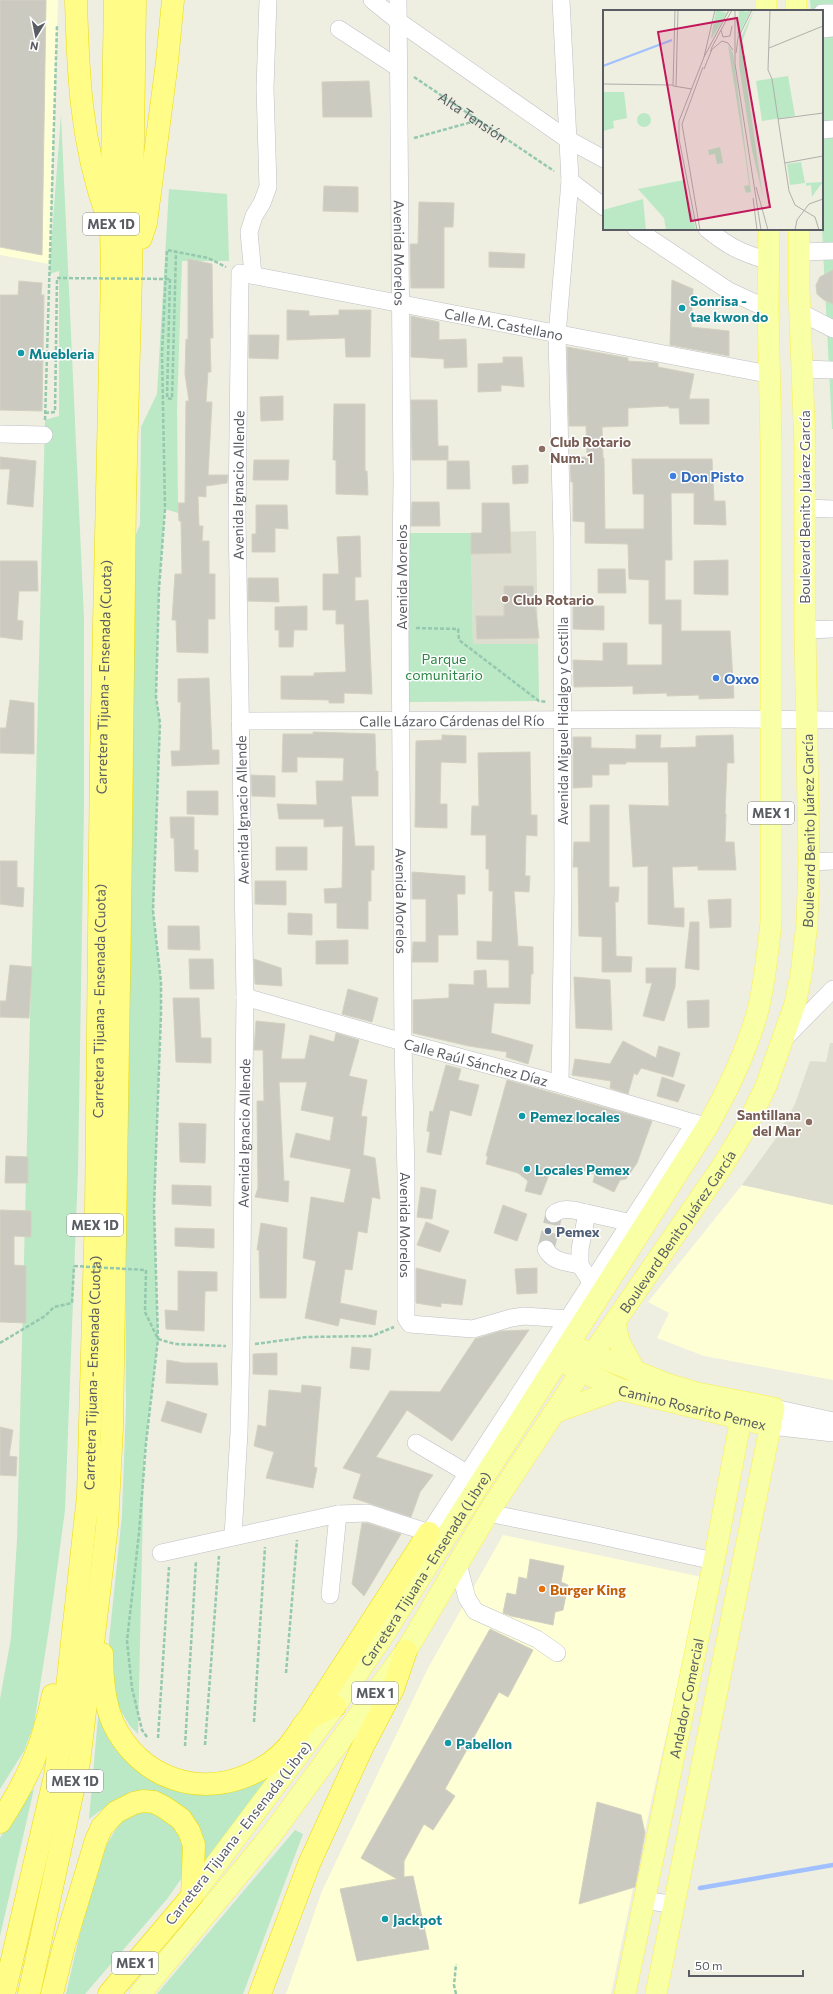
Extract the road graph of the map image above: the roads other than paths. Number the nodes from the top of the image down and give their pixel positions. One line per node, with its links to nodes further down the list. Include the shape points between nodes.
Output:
1 (76, 0): 17 (highway)
2 (88, 0): 17 (highway, via 89,78)
3 (115, 0): 24 (highway, Carretera Tijuana - Ensenada (Cuota) / MEX 1D)
4 (135, 0): 32 (highway, Carretera Tijuana - Ensenada (Cuota) / MEX 1D)
5 (160, 0): 16 (highway)
6 (173, 0): 16 (highway)
7 (268, 0): 33 (street, Avenida Ignacio Allende, via 265,88 268,187 254,216)
8 (372, 0): 11 (street)
9 (398, 0): 11 (street, Avenida Morelos)
10 (561, 0): 20 (street, Avenida Miguel Hidalgo y Costilla)
11 (398, 21): 15 (street, Avenida Morelos); 20 (street)
12 (833, 28): 14 (street)
13 (339, 29): 15 (street)
14 (823, 29)
15 (397, 67): 34 (street, Avenida Morelos)
16 (163, 89): 32 (highway, via 146,223)
17 (84, 129): 24 (highway, via 98,190)
18 (833, 129): 19 (street)
19 (823, 130)
20 (567, 139): 21 (street); 22 (street, Avenida Miguel Hidalgo y Costilla)
21 (603, 158)
22 (570, 181): 23 (street); 38 (street, Avenida Miguel Hidalgo y Costilla)
23 (603, 206)
24 (111, 227): 90 (highway, Carretera Tijuana - Ensenada (Cuota) / MEX 1D, via 91,1423 88,1496)
25 (638, 230): 35 (street, via 729,291)
26 (708, 230): 31 (street, via 740,252)
27 (769, 230): 31 (main road, MEX 1)
28 (799, 230): 30 (main road, Boulevard Benito Juárez García / MEX 1)
29 (833, 251): 30 (street)
30 (799, 252): 36 (main road, Boulevard Benito Juárez García / MEX 1)
31 (769, 261): 35 (main road, MEX 1)
32 (131, 274): 87 (highway, Carretera Tijuana - Ensenada (Cuota) / MEX 1D, via 125,498 112,1428)
33 (246, 274): 34 (street, Calle M. Castellano); 52 (street, Avenida Ignacio Allende, via 237,516)
34 (400, 303): 38 (street, Calle M. Castellano); 48 (street, Avenida Morelos)
35 (768, 309): 41 (main road, MEX 1)
36 (800, 312): 37 (street); 39 (main road, Boulevard Benito Juárez García / MEX 1)
37 (833, 329)
38 (557, 335): 41 (street, Calle M. Castellano); 53 (street, Avenida Miguel Hidalgo y Costilla, via 562,538)
39 (802, 369): 40 (street); 44 (main road, Boulevard Benito Juárez García / MEX 1)
40 (833, 370)
41 (768, 374): 49 (main road, MEX 1)
42 (0, 434): 43 (street)
43 (44, 435)
44 (805, 508): 45 (street); 47 (main road, Boulevard Benito Juárez García / MEX 1)
45 (833, 509)
46 (833, 629): 47 (street)
47 (805, 630): 50 (main road, Boulevard Benito Juárez García / MEX 1)
48 (402, 720): 52 (street, Calle Lázaro Cárdenas del Río); 53 (street, Calle Lázaro Cárdenas del Río); 59 (street, Avenida Morelos)
49 (770, 720): 50 (street, Calle Lázaro Cárdenas del Río); 53 (street, Calle Lázaro Cárdenas del Río); 61 (main road, MEX 1, via 771,922 766,970 758,1010 730,1086)
50 (807, 720): 51 (street, Calle Lázaro Cárdenas del Río); 55 (main road, Boulevard Benito Juárez García / MEX 1)
51 (833, 720)
52 (240, 721): 57 (street, Avenida Ignacio Allende)
53 (561, 721): 60 (street, Avenida Miguel Hidalgo y Costilla, via 563,890)
54 (833, 861): 55 (street)
55 (809, 862): 58 (main road, Boulevard Benito Juárez García / MEX 1, via 807,923 801,975)
56 (833, 989): 58 (street)
57 (245, 997): 59 (street, Calle Raúl Sánchez Díaz); 84 (street, Avenida Ignacio Allende, via 242,1346 239,1432)
58 (783, 1040): 69 (main road, Boulevard Benito Juárez García / MEX 1, via 766,1086 746,1127 723,1165)
59 (403, 1042): 60 (street, Calle Raúl Sánchez Díaz); 68 (street, Avenida Morelos, via 407,1322 473,1329 512,1318 539,1316)
60 (560, 1084): 61 (street, Calle Raúl Sánchez Díaz)
61 (701, 1125): 64 (main road, MEX 1)
62 (587, 1213): 63 (street, via 565,1209); 64 (street); 66 (street, via 580,1249)
63 (554, 1214)
64 (636, 1226): 67 (main road, MEX 1)
65 (546, 1249): 66 (street, via 553,1259)
66 (580, 1265): 67 (street)
67 (595, 1289): 68 (main road, MEX 1)
68 (576, 1319): 70 (main road, MEX 1); 80 (street)
69 (615, 1322): 71 (main road, Boulevard Benito Juárez García / MEX 1); 72 (main road, via 619,1342)
70 (563, 1352): 71 (main road, Camino Rosarito Pemex); 80 (main road, Carretera Tijuana - Ensenada (Libre) / MEX 1)
71 (586, 1363): 72 (main road, Camino Rosarito Pemex); 73 (main road, Camino Rosarito Pemex); 75 (main road, Carretera Tijuana - Ensenada (Libre) / MEX 1)
72 (636, 1373): 74 (main road, Camino Rosarito Pemex)
73 (619, 1389): 74 (main road, Camino Rosarito Pemex); 75 (main road)
74 (742, 1410): 76 (main road, Camino Rosarito Pemex); 86 (main road, Andador Comercial)
75 (556, 1412): 81 (main road, Carretera Tijuana - Ensenada (Libre) / MEX 1)
76 (772, 1417): 77 (street, Camino Rosarito Pemex); 78 (street, Camino Rosarito Pemex); 99 (main road, Andador Comercial)
77 (833, 1421)
78 (833, 1433)
79 (416, 1443): 80 (street)
80 (474, 1477): 83 (main road, Carretera Tijuana - Ensenada (Libre) / MEX 1)
81 (488, 1513): 86 (street); 88 (main road, Carretera Tijuana - Ensenada (Libre) / MEX 1)
82 (338, 1514): 83 (street, via 368,1513); 84 (street); 89 (street)
83 (437, 1535): 93 (main road, Carretera Tijuana - Ensenada (Libre) / MEX 1); 94 (highway)
84 (227, 1538): 85 (street)
85 (166, 1552)
86 (714, 1561): 98 (main road, Andador Comercial)
87 (104, 1564): 94 (highway, via 102,1666 106,1699 118,1731 135,1756 144,1764 169,1777 196,1784 216,1784 235,1780 270,1763 284,1751); 95 (highway, Carretera Tijuana - Ensenada (Cuota) / MEX 1D)
88 (458, 1564): 91 (main road, Carretera Tijuana - Ensenada (Libre) / MEX 1); 92 (street, via 467,1598 475,1611 532,1636)
89 (330, 1595)
90 (72, 1633): 96 (highway, via 57,1674 48,1719 36,1757); 101 (highway, Carretera Tijuana - Ensenada (Cuota) / MEX 1D, via 55,1776)
91 (406, 1651): 105 (main road, Carretera Tijuana - Ensenada (Libre) / MEX 1, via 272,1834); 106 (highway, via 393,1689 359,1755 309,1864)
92 (557, 1653)
93 (335, 1706): 94 (highway); 97 (main road, Carretera Tijuana - Ensenada (Libre) / MEX 1)
94 (308, 1720)
95 (77, 1769): 100 (highway); 102 (highway, Carretera Tijuana - Ensenada (Cuota) / MEX 1D)
96 (0, 1822)
97 (192, 1896): 100 (highway, via 194,1845 189,1831 181,1820 164,1807 154,1802 134,1803 116,1812 102,1827); 104 (highway, Carretera Tijuana - Ensenada (Libre) / MEX 1)
98 (644, 1900): 99 (street); 107 (main road, Andador Comercial)
99 (675, 1904): 108 (main road, Andador Comercial)
100 (64, 1946): 103 (highway)
101 (4, 1994)
102 (29, 1994)
103 (52, 1994)
104 (109, 1994)
105 (140, 1994)
106 (260, 1994)
107 (625, 1994)
108 (656, 1994)

